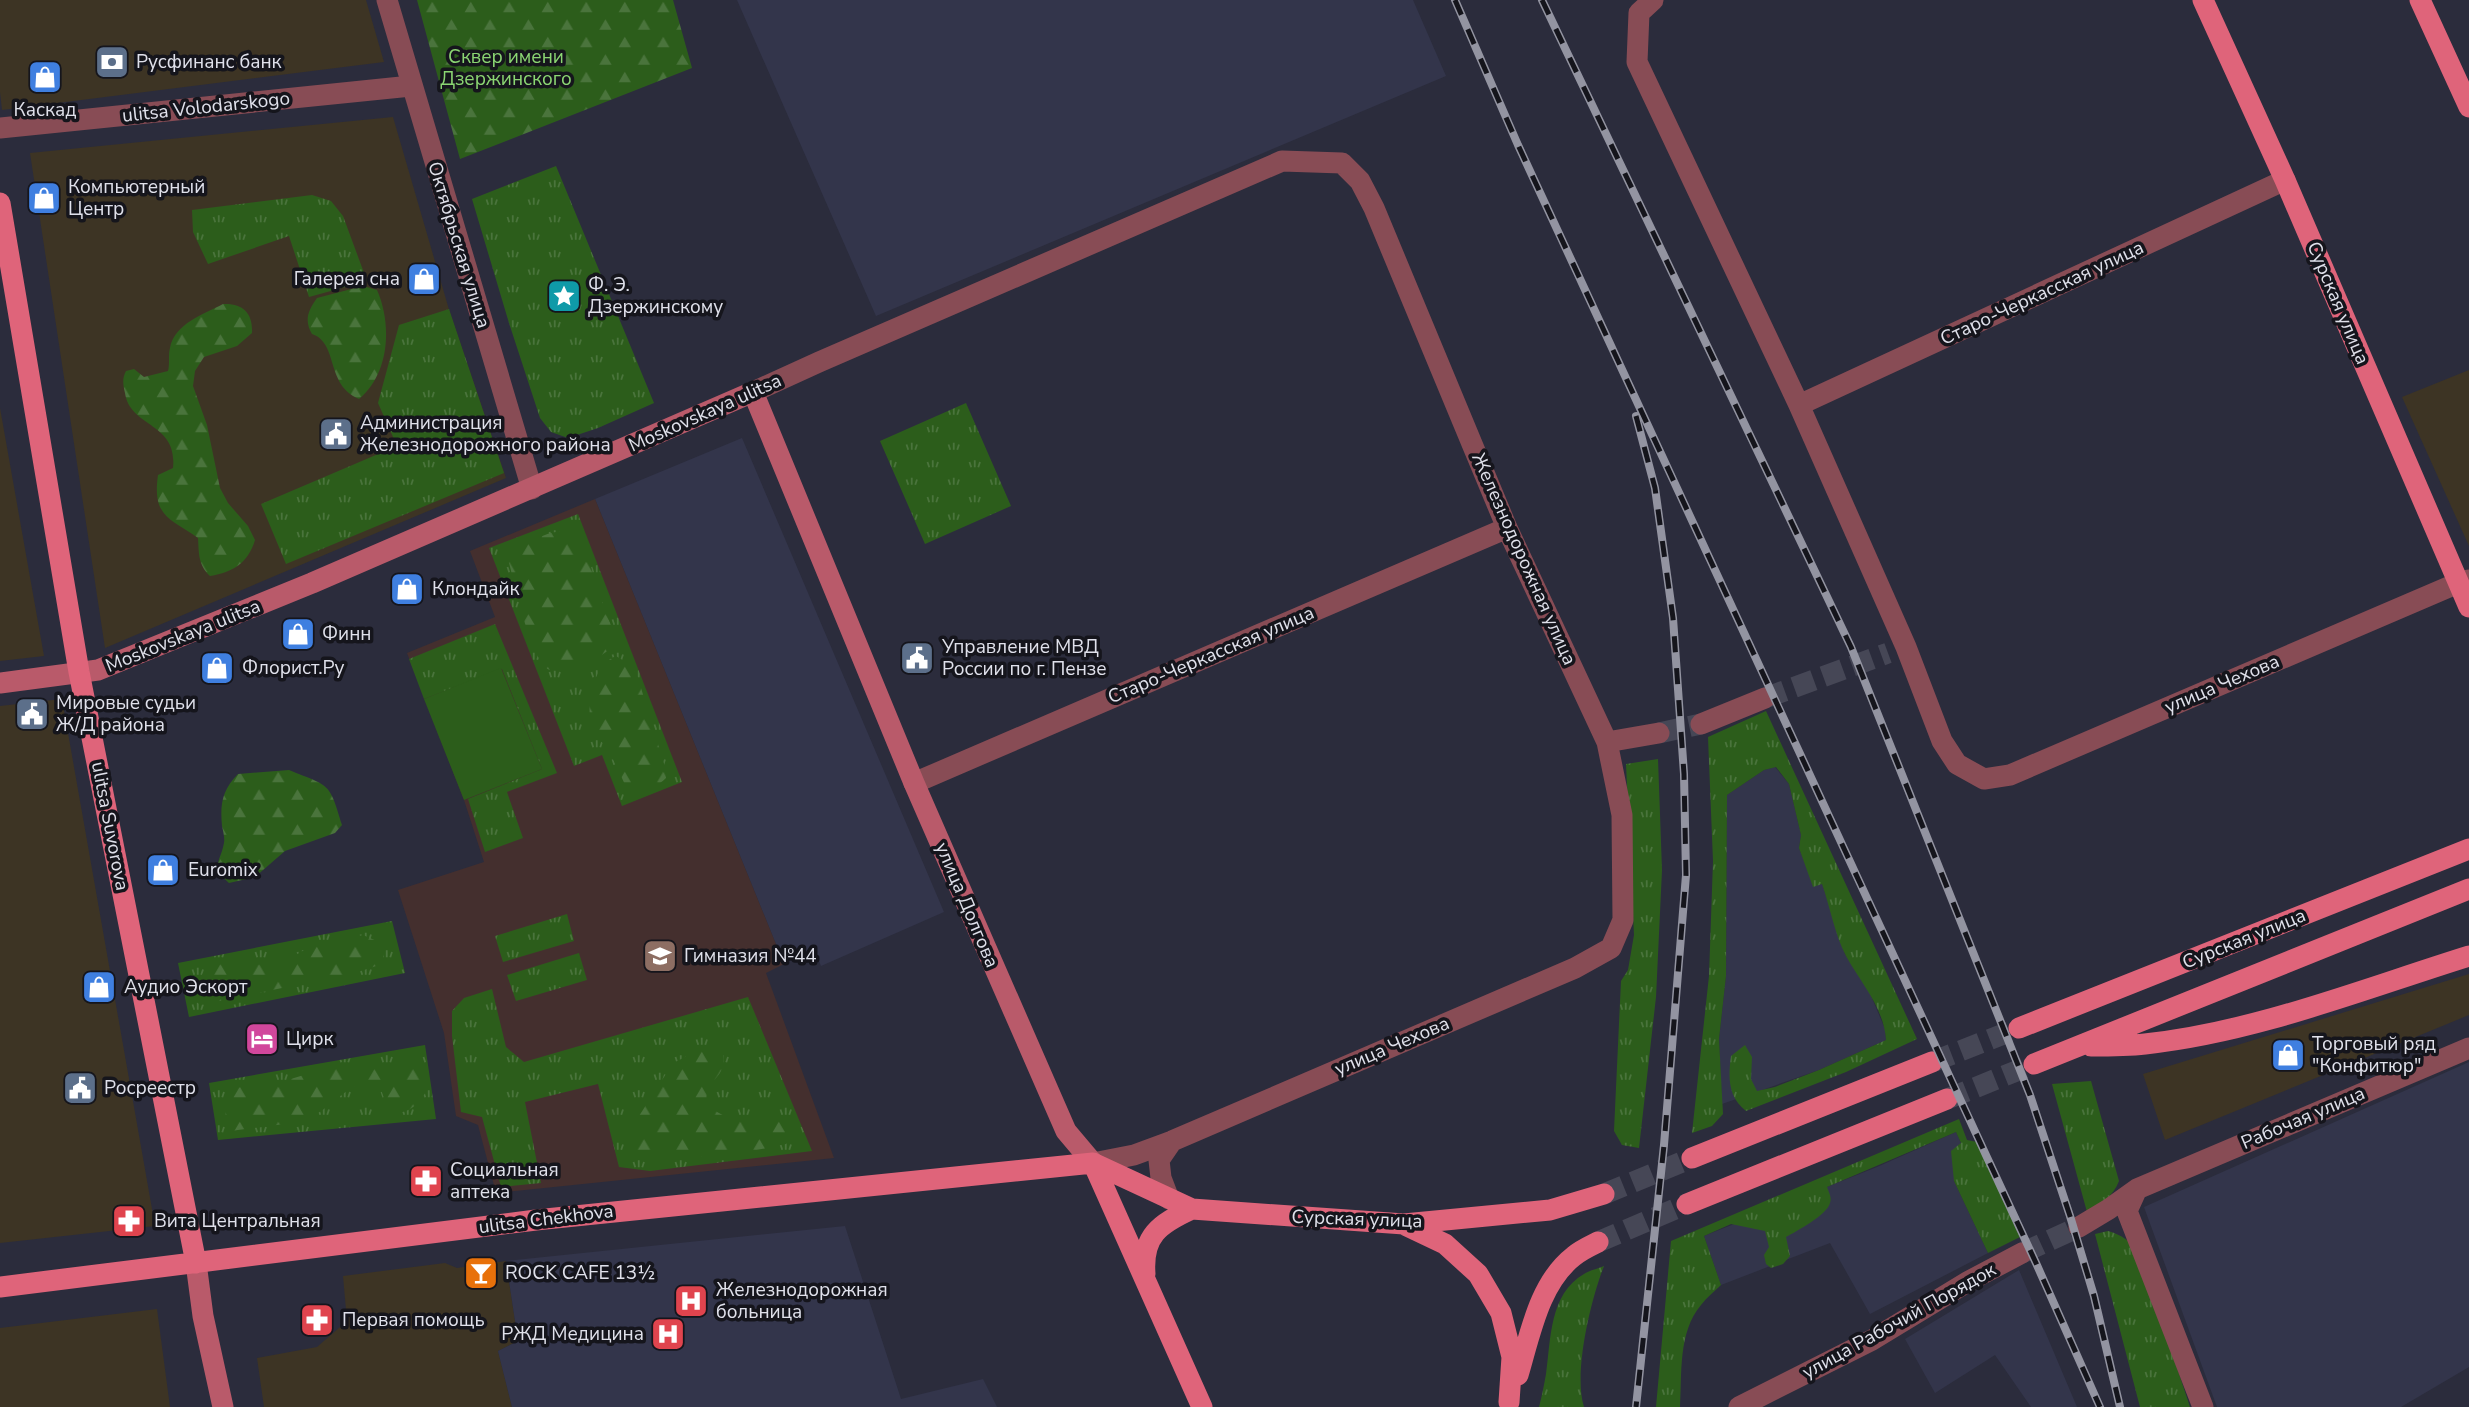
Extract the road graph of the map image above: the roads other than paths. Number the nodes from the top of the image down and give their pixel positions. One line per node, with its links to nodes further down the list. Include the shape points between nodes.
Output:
1 (387, 0): 5 (street, Октябрьская улица)
2 (1653, 0): 12 (street, via 1639,13 1637,62)
3 (2203, 0): 8 (main road, Сурская улица)
4 (2420, 0): 6 (main road)
5 (411, 86): 7 (street, ulitsa Volodarskogo); 13 (street, Октябрьская улица)
6 (2469, 107)
7 (0, 128)
8 (2285, 180): 12 (street, Старо-Черкасская улица); 15 (main road, Сурская улица)
9 (1360, 181): 11 (street, Moskovskaya ulitsa, via 1342,163 1282,161); 14 (street, Железнодорожная улица)
10 (0, 202): 17 (main road, ulitsa Suvorova)
11 (753, 393): 13 (main road, Moskovskaya ulitsa); 23 (main road, улица Долгова)
12 (1799, 405): 15 (street, улица Чехова, via 1897,650 1942,741 1957,764 1984,779 2010,775)
13 (532, 489): 17 (main road, Moskovskaya ulitsa, via 98,670)
14 (1507, 527): 22 (street, Железнодорожная улица); 23 (street, Старо-Черкасская улица)
15 (2463, 581): 16 (main road, Сурская улица)
16 (2469, 607)
17 (79, 672): 18 (main road, Moskovskaya ulitsa); 46 (main road, ulitsa Suvorova)
18 (0, 683)
19 (1765, 698): 20 (street)
20 (1701, 724)
21 (1659, 733): 22 (street)
22 (1607, 742): 26 (street, Железнодорожная улица, via 1622,815 1623,920)
23 (914, 783): 36 (main road, улица Долгова, via 1066,1131)
24 (2469, 849): 28 (main road, Сурская улица)
25 (2469, 889): 29 (main road, Сурская улица)
26 (1611, 948): 34 (street, улица Чехова, via 1575,968)
27 (2469, 957): 29 (main road, via 2239,1026 2144,1045)
28 (2019, 1028)
29 (2076, 1047): 32 (main road, Сурская улица)
30 (2469, 1048): 37 (street, Рабочая улица)
31 (1932, 1062): 35 (main road)
32 (2034, 1064)
33 (1947, 1100): 40 (main road)
34 (1172, 1141): 36 (street, улица Чехова); 39 (street, via 1159,1160)
35 (1692, 1158)
36 (1093, 1163): 39 (main road, Сурская улица); 46 (main road, ulitsa Chekhova, via 612,1212); 47 (main road, улица Долгова)
37 (2137, 1189): 43 (street, Рабочая улица); 53 (street, via 2127,1211)
38 (1604, 1194): 42 (main road, Сурская улица, via 1550,1210)
39 (1169, 1199): 41 (main road, Сурская улица)
40 (1686, 1204)
41 (1192, 1209): 42 (main road, Сурская улица); 47 (main road, via 1168,1219 1152,1235 1144,1256)
42 (1405, 1224): 49 (main road, via 1445,1244 1478,1274 1501,1313 1512,1357)
43 (2079, 1227)
44 (1598, 1242): 49 (main road, via 1574,1256 1552,1281)
45 (2022, 1253): 52 (street, улица Рабочий Порядок, via 1872,1340)
46 (196, 1263): 48 (main road, ulitsa Chekhova); 50 (main road, ulitsa Suvorova)
47 (1146, 1278): 51 (main road, улица Долгова)
48 (0, 1287)
49 (1509, 1404)
50 (223, 1407)
51 (1202, 1407)
52 (1739, 1407)
53 (2203, 1407)

